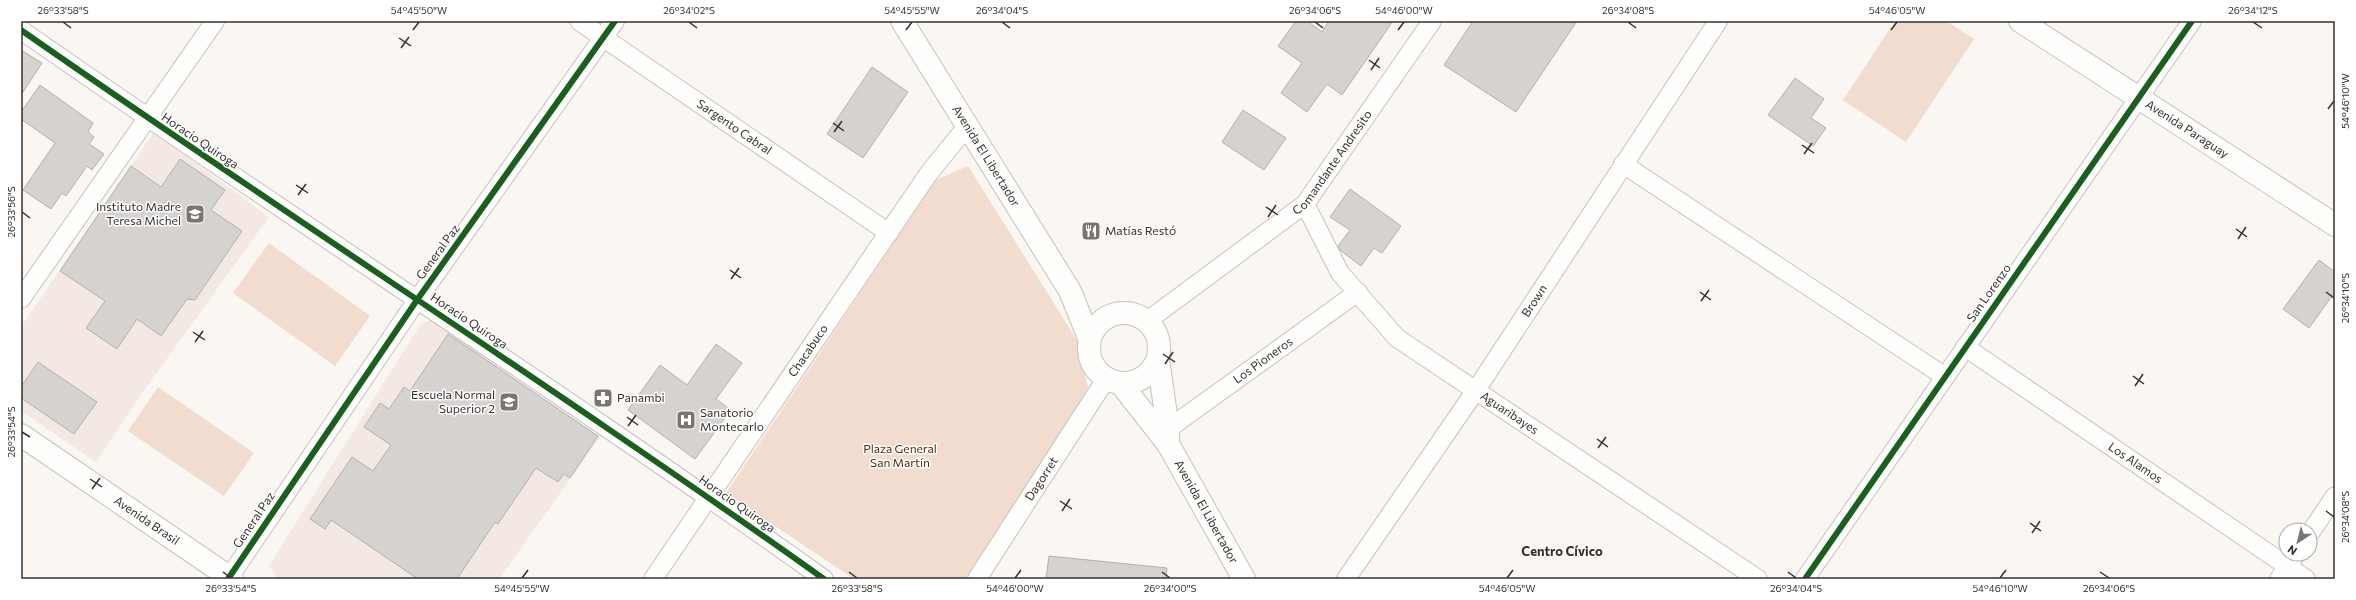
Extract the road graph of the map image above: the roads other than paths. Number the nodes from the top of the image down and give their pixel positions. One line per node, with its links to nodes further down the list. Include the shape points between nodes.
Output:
1 (215, 21): 12 (street)
2 (579, 21): 10 (street, Sargento Cabral)
3 (615, 21): 10 (street, General Paz)
4 (902, 21): 13 (main road, Avenida El Libertador)
5 (1432, 21): 15 (street, Comandante Andresito)
6 (1718, 21): 14 (street, Brown)
7 (2020, 21): 11 (main road, Avenida Paraguay)
8 (2192, 21): 11 (street, San Lorenzo)
9 (21, 30): 12 (street, Horacio Quiroga)
10 (604, 38): 17 (street, Sargento Cabral); 21 (street, General Paz)
11 (2138, 97): 16 (main road, Avenida Paraguay); 25 (street, San Lorenzo)
12 (149, 119): 20 (street); 21 (street, Horacio Quiroga)
13 (968, 125): 17 (street, Chacabuco, via 929,173); 18 (main road, Avenida El Libertador)
14 (1623, 164): 27 (street); 29 (street, Brown)
15 (1305, 204): 19 (street, Aguaribayes, via 1340,272); 23 (street, Comandante Andresito)
16 (2335, 225)
17 (888, 233): 33 (street, Chacabuco)
18 (1070, 291): 22 (main road, Avenida El Libertador); 24 (main road, Avenida El Libertador)
19 (1358, 292): 29 (street, Aguaribayes, via 1397,338); 31 (street, Los Pioneros)
20 (21, 299)
21 (417, 300): 33 (street, Horacio Quiroga); 36 (street, General Paz)
22 (1110, 315): 23 (main road, via 1126,312); 24 (main road, via 1097,324)
23 (1147, 321): 26 (main road, via 1159,343)
24 (1089, 338): 28 (main road, via 1088,354 1094,368)
25 (1965, 347): 27 (street, San Lorenzo); 35 (street, Los Alamos)
26 (1158, 359): 28 (main road, via 1150,373 1137,382); 31 (main road, Avenida El Libertador)
27 (1944, 376): 43 (street, San Lorenzo)
28 (1113, 382): 31 (main road, Avenida El Libertador); 39 (street, Dagorret)
29 (1476, 390): 41 (street, Brown); 42 (street, Aguaribayes)
30 (21, 435): 36 (main road, Avenida Brasil)
31 (1168, 436): 40 (main road, Avenida El Libertador)
32 (2335, 496): 34 (street)
33 (708, 497): 37 (street, Chacabuco); 38 (street, Horacio Quiroga)
34 (2317, 522)
35 (2288, 566): 44 (street, Los Alamos)
36 (230, 578)
37 (653, 579)
38 (824, 579)
39 (977, 579)
40 (1244, 579)
41 (1346, 579)
42 (1758, 579)
43 (1804, 579)
44 (2306, 579)

